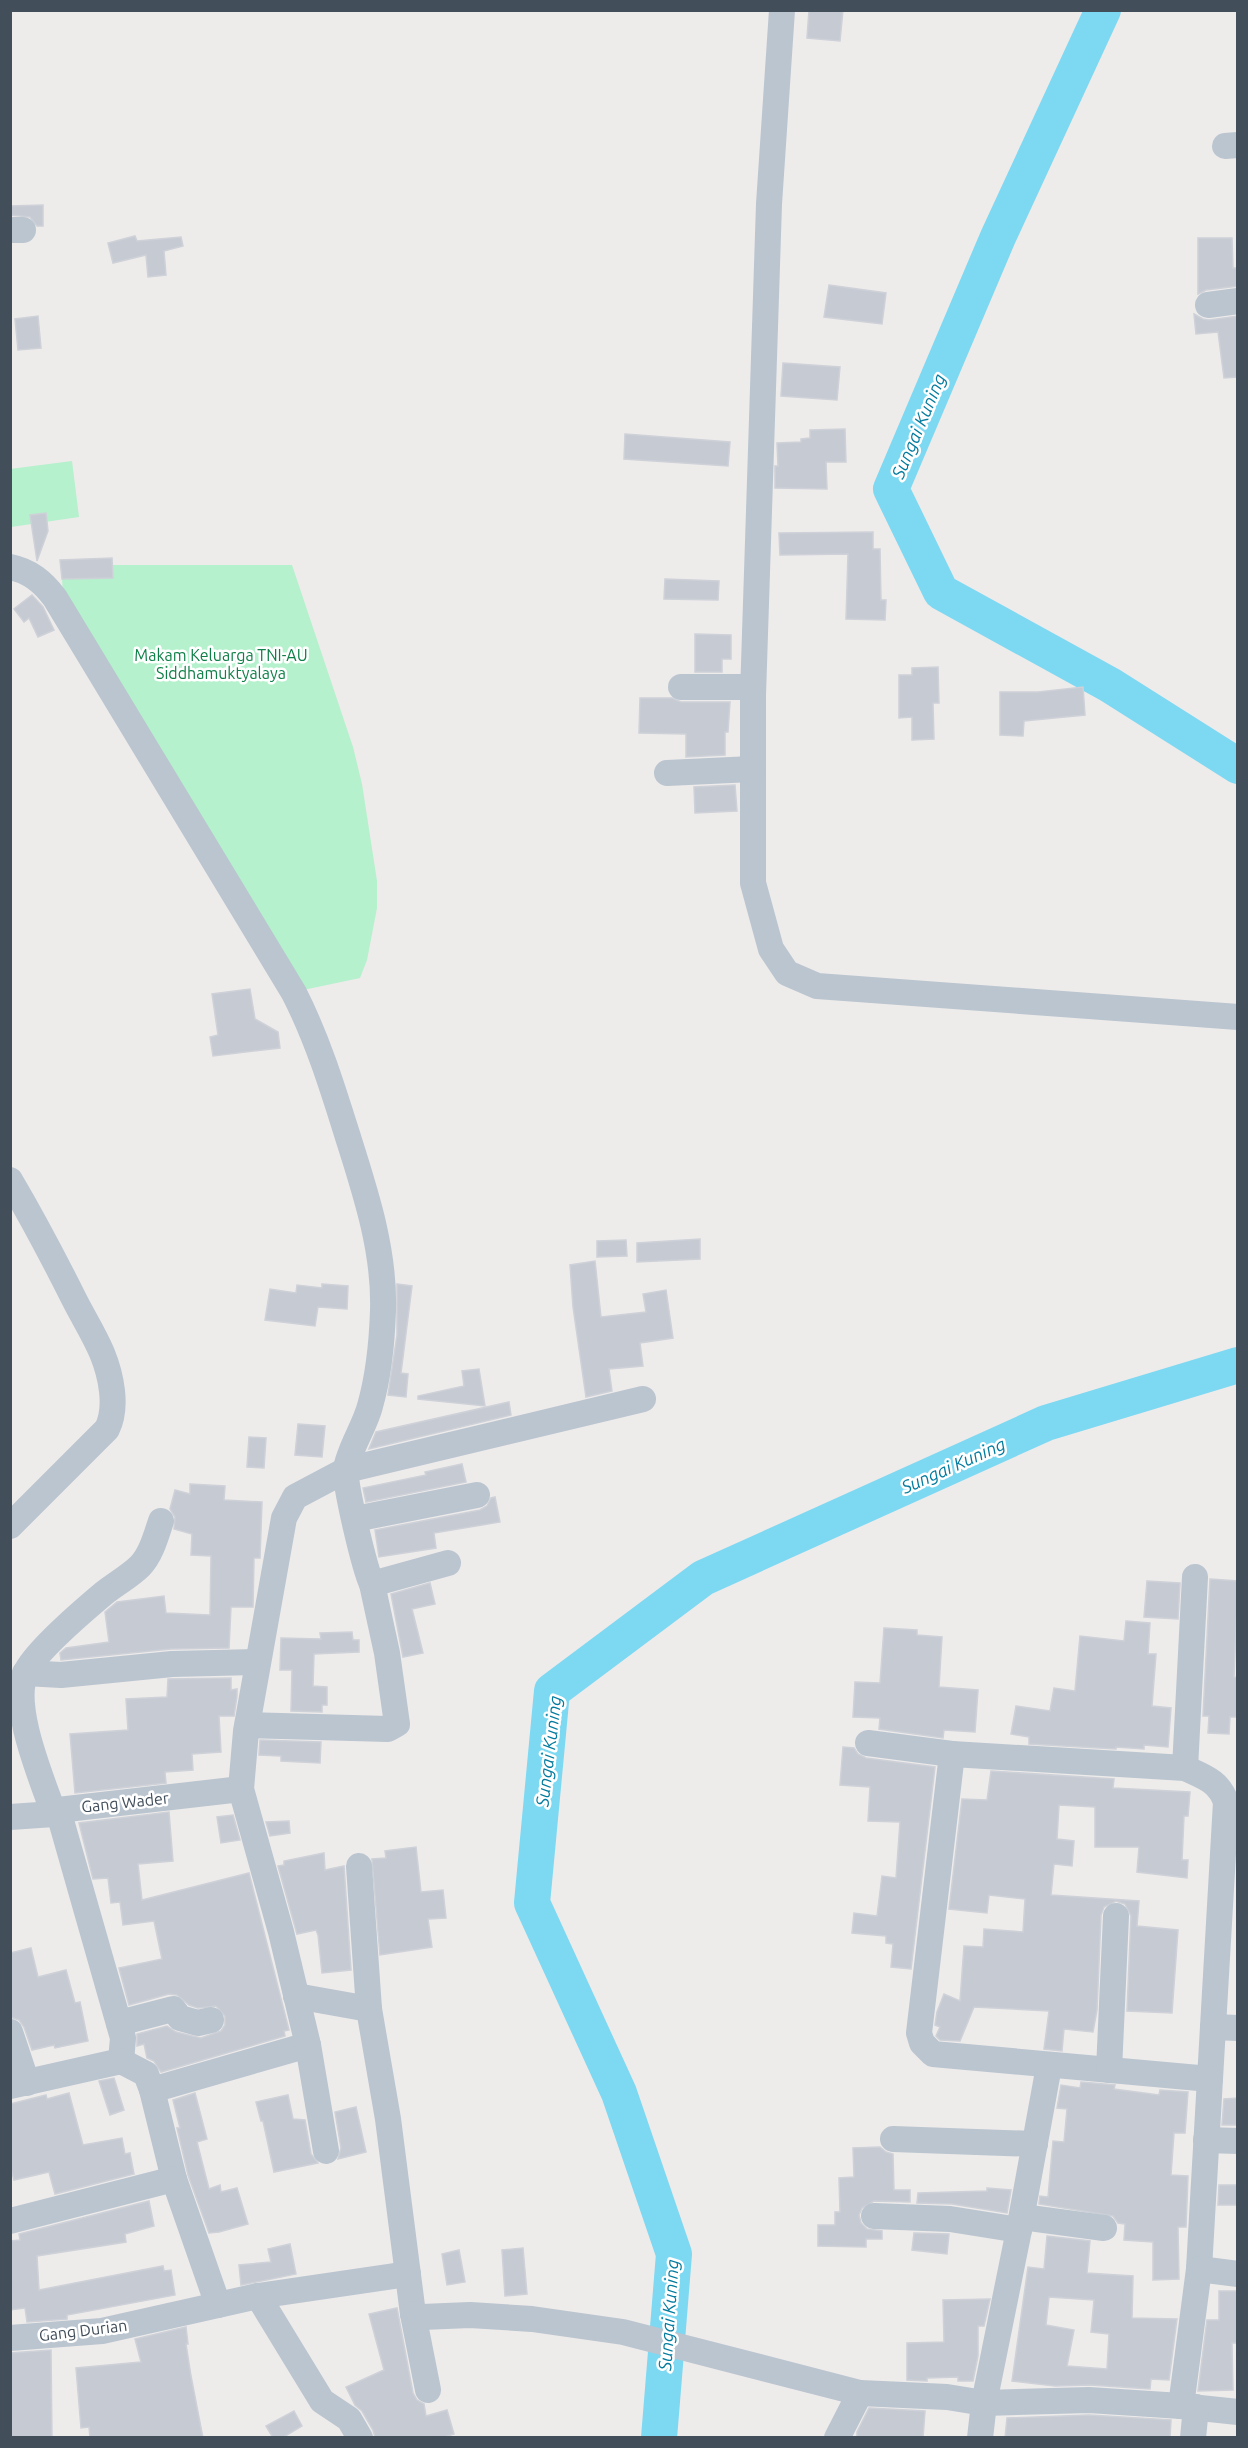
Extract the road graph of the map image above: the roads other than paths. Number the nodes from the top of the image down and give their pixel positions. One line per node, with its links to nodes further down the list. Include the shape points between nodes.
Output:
1 (782, 10): 6 (street, via 770,204)
2 (1238, 301): 3 (street)
3 (1209, 305)
4 (10, 567): 12 (street, via 39,579 55,598 294,993 326,1066 376,1235 383,1309 371,1405)
5 (681, 687): 6 (street)
6 (753, 687): 7 (street)
7 (752, 769): 8 (street); 9 (street, via 753,883 771,949 787,973 817,986)
8 (667, 774)
9 (1238, 1017)
10 (10, 1180): 16 (street, via 102,1353 113,1405 107,1429)
11 (644, 1398): 12 (street)
12 (346, 1470): 14 (street); 20 (street, via 295,1497 284,1518)
13 (477, 1495): 14 (street)
14 (355, 1519): 19 (street)
15 (161, 1521): 21 (street, via 141,1565 39,1653)
16 (10, 1526)
17 (448, 1563): 19 (street)
18 (1195, 1577): 25 (street)
19 (372, 1584): 22 (street, via 397,1724 388,1729)
20 (258, 1662): 21 (street, via 172,1664 61,1675); 22 (street)
21 (26, 1673): 27 (street, via 22,1691 24,1723)
22 (248, 1725): 26 (street)
23 (868, 1743): 24 (street)
24 (952, 1754): 25 (street); 40 (street, via 919,2033 922,2043 933,2054)
25 (1185, 1768): 30 (street, via 1215,1781 1226,1802)
26 (242, 1789): 27 (street, Gang Wader); 32 (street)
27 (56, 1812): 28 (street, Gang Wader); 35 (street)
28 (10, 1817)
29 (359, 1866): 33 (street)
30 (1229, 1902): 36 (street)
31 (1116, 1916): 41 (street)
32 (296, 1996): 33 (street); 38 (street)
33 (369, 2009): 56 (street)
34 (211, 2020): 35 (street, via 198,2023 180,2018 173,2009)
35 (119, 2023): 39 (street, via 123,2038)
36 (1225, 2027): 42 (street)
37 (10, 2032): 43 (street)
38 (308, 2045): 44 (street); 49 (street)
39 (121, 2061): 43 (street); 44 (street, via 146,2074)
40 (1049, 2066): 41 (street); 48 (street)
41 (1109, 2070): 42 (street)
42 (1210, 2079): 46 (street)
43 (19, 2085)
44 (152, 2090): 50 (street)
45 (893, 2139): 48 (street)
46 (1206, 2140): 47 (street); 55 (street)
47 (1238, 2141)
48 (1035, 2144): 53 (street)
49 (326, 2151)
50 (165, 2182): 52 (street); 59 (street)
51 (874, 2216): 53 (street)
52 (10, 2221)
53 (1021, 2223): 54 (street); 64 (street)
54 (1104, 2228)
55 (1199, 2269): 57 (street); 65 (street)
56 (408, 2274): 58 (street, Gang Durian); 60 (street)
57 (1238, 2274)
58 (258, 2296): 59 (street, Gang Durian); 67 (street, via 322,2401 349,2419)
59 (204, 2309): 61 (street, Gang Durian, via 102,2331)
60 (413, 2314): 62 (street); 63 (street, via 532,2319 623,2332)
61 (10, 2338)
62 (428, 2390)
63 (860, 2394): 64 (street, via 947,2397); 68 (street)
64 (984, 2403): 65 (street, via 1089,2400); 69 (street)
65 (1188, 2406): 66 (street); 70 (street)
66 (1238, 2412)
67 (360, 2438)
68 (837, 2438)
69 (980, 2438)
70 (1193, 2438)

